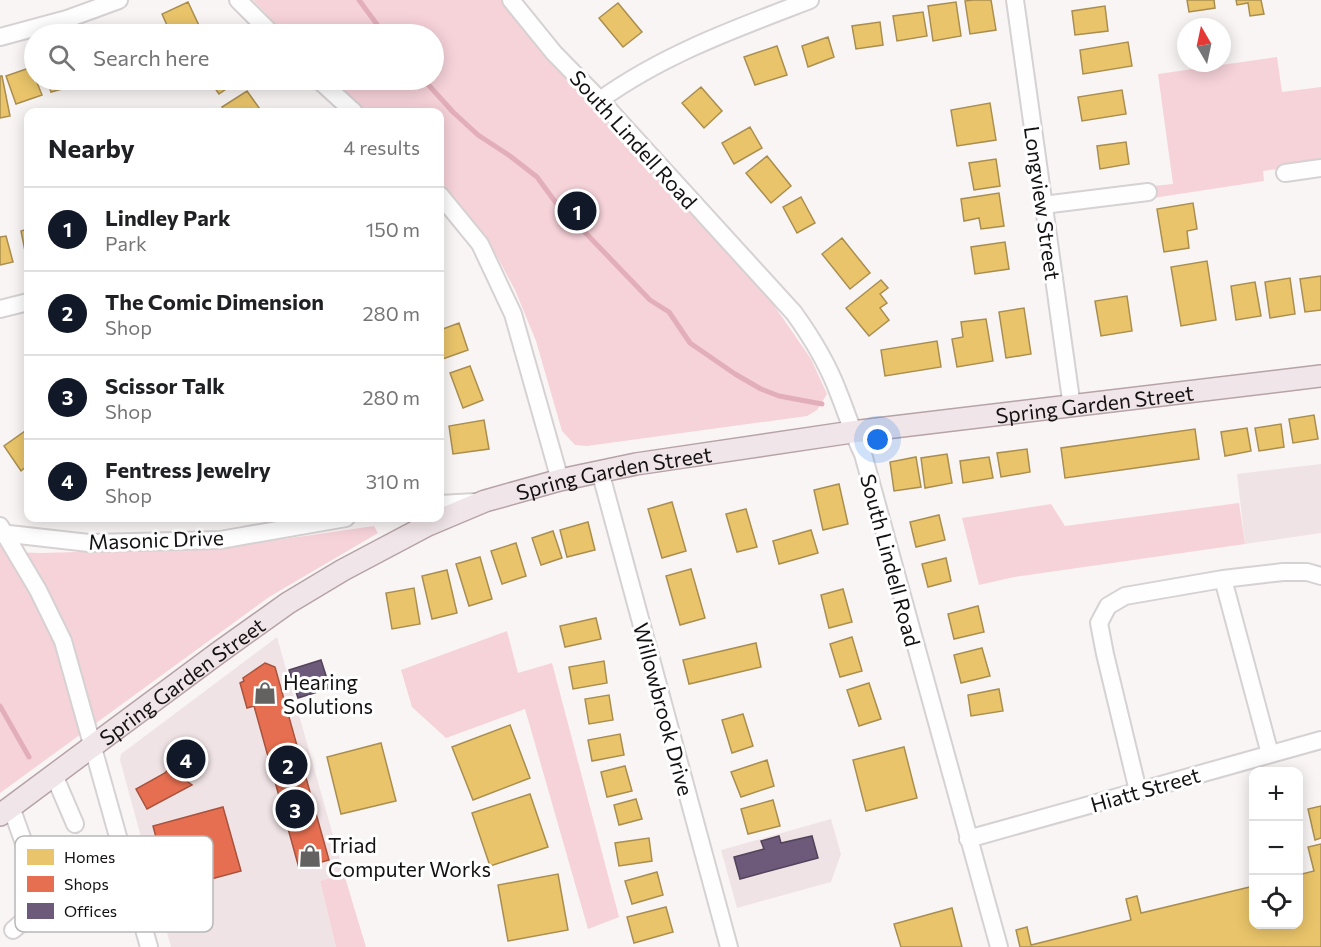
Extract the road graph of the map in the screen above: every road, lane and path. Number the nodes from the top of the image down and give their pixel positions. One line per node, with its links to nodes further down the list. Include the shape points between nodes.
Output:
1 (119, 0): 6 (street)
2 (238, 0): 7 (street)
3 (511, 0): 11 (street, South Lindell Road)
4 (810, 0): 11 (street, via 700,42)
5 (1015, 0): 17 (street, Longview Street)
6 (48, 24)
7 (262, 24)
8 (24, 31): 9 (street)
9 (0, 37)
10 (330, 90): 12 (street)
11 (600, 100): 22 (street, South Lindell Road, via 794,313 816,345)
12 (350, 108)
13 (1321, 168): 14 (street)
14 (1285, 173)
15 (1148, 192): 17 (street)
16 (444, 200): 24 (street, via 480,244 513,314)
17 (1043, 205): 21 (street, Longview Street)
18 (24, 303): 19 (street)
19 (0, 309)
20 (1321, 376): 21 (main road, Spring Garden Street)
21 (1072, 407): 22 (main road, Spring Garden Street)
22 (852, 432): 23 (main road, Spring Garden Street); 42 (street, South Lindell Road, via 862,454)
23 (600, 471): 24 (main road, Spring Garden Street); 45 (street, Willowbrook Drive)
24 (560, 480): 25 (main road, Spring Garden Street)
25 (485, 501): 26 (street); 27 (main road, Spring Garden Street)
26 (444, 504)
27 (444, 518)
28 (323, 522): 30 (street, Masonic Drive, via 220,540 89,543)
29 (435, 522): 34 (main road, Spring Garden Street, via 288,603)
30 (2, 531): 34 (street, via 63,641)
31 (1321, 576): 32 (street, via 1283,572)
32 (1223, 579): 35 (street); 37 (street, via 1125,596 1108,606 1099,623)
33 (1321, 740): 35 (street, Hiatt Street)
34 (93, 747): 36 (main road, Spring Garden Street); 41 (street)
35 (1270, 754): 37 (street, Hiatt Street)
36 (54, 775): 38 (main road, Spring Garden Street); 39 (street)
37 (1138, 791): 42 (street, Hiatt Street)
38 (6, 811): 40 (street)
39 (75, 824)
40 (17, 836)
41 (118, 836)
42 (968, 839): 46 (street, South Lindell Road)
43 (145, 932): 44 (street)
44 (149, 947)
45 (729, 947)
46 (999, 947)

